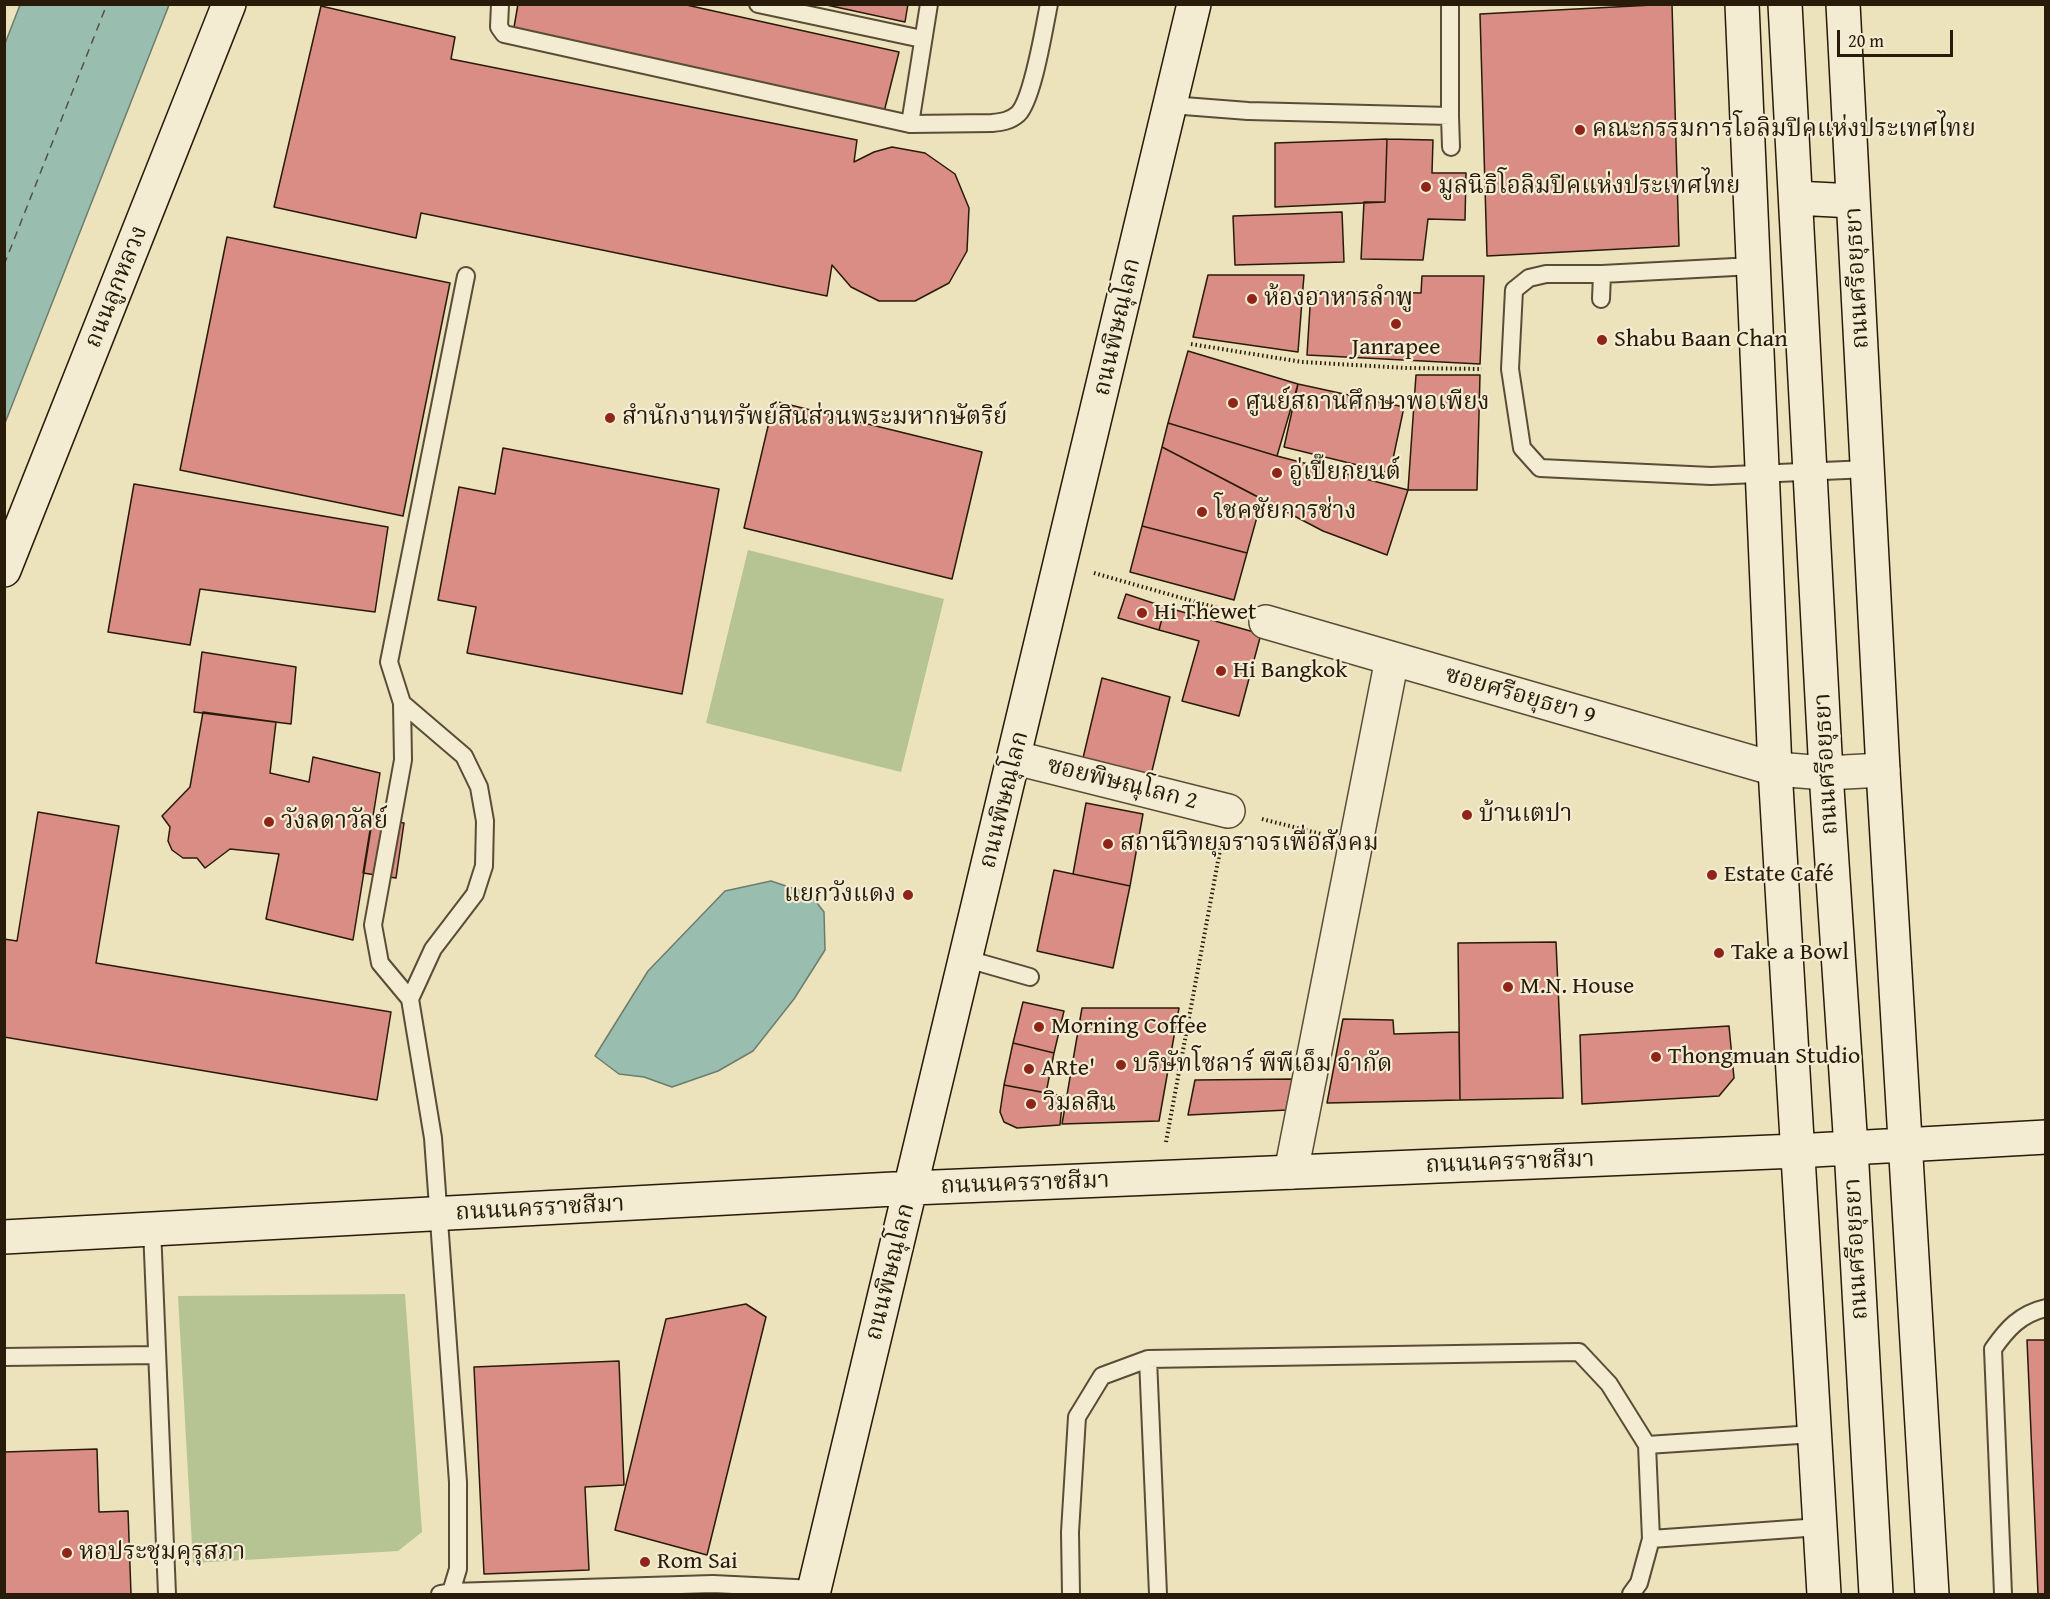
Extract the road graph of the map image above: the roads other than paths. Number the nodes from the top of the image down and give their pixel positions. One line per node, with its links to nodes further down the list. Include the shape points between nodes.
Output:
1 (229, 4): 27 (main road, ถนนลูกหลวง)
2 (500, 4): 14 (lane, via 499,27 504,34)
3 (758, 4): 11 (lane)
4 (929, 4): 11 (lane)
5 (1049, 4): 14 (lane, via 1027,97 1017,115 1005,122)
6 (1194, 4): 12 (main road, ถนนพิษณุโลก)
7 (1450, 4): 13 (lane)
8 (1742, 4): 16 (main road)
9 (1785, 4): 17 (main road, ถนนศรีอยุธยา)
10 (1843, 4): 19 (main road, ถนนศรีอยุธยา)
11 (922, 39): 14 (lane)
12 (1172, 105): 13 (lane); 31 (main road, ถนนพิษณุโลก)
13 (1450, 116): 15 (lane)
14 (910, 124)
15 (1451, 147)
16 (1748, 154): 17 (main road); 20 (main road)
17 (1794, 156): 18 (main road, ถนนศรีอยุธยา)
18 (1796, 198): 19 (main road); 25 (main road, ถนนศรีอยุธยา)
19 (1853, 201): 24 (main road, ถนนศรีอยุธยา)
20 (1753, 266): 21 (lane); 26 (main road)
21 (1602, 274): 23 (lane); 26 (lane, via 1546,274 1529,278 1514,290 1510,369 1522,448 1530,460 1540,468 1608,464 1711,476)
22 (466, 276): 30 (lane, via 389,662)
23 (1602, 299)
24 (1868, 469): 25 (lane); 33 (main road, ถนนศรีอยุธยา)
25 (1811, 472): 26 (lane); 34 (main road, ถนนศรีอยุธยา)
26 (1762, 474): 32 (main road)
27 (4, 570)
28 (1266, 622): 29 (main road, ซอยศรีอยุธยา 9)
29 (1392, 659): 32 (main road, ซอยศรีอยุธยา 9); 43 (main road)
30 (402, 703): 38 (lane, via 403,760 373,925 380,963); 38 (lane, via 464,756 479,787 485,821 484,866 475,894 433,949)
31 (1016, 758): 35 (main road, ซอยพิษณุโลก 2); 36 (main road, ถนนพิษณุโลก)
32 (1775, 769): 34 (main road, ซอยศรีอยุธยา 9); 42 (main road)
33 (1882, 770): 34 (main road, ซอยศรีอยุธยา 9); 40 (main road, ถนนศรีอยุธยา)
34 (1827, 773): 41 (main road, ถนนศรีอยุธยา)
35 (1228, 811)
36 (967, 959): 37 (lane); 44 (main road, ถนนพิษณุโลก)
37 (1030, 976)
38 (410, 999): 45 (lane, via 433,1138)
39 (2046, 1137): 40 (main road, ถนนนครราชสีมา)
40 (1906, 1144): 41 (main road, ถนนนครราชสีมา); 66 (main road, ถนนศรีอยุธยา)
41 (1851, 1148): 42 (main road, ถนนนครราชสีมา); 52 (main road, ถนนศรีอยุธยา)
42 (1796, 1152): 43 (main road, ถนนนครราชสีมา); 53 (main road)
43 (1291, 1172): 44 (main road, ถนนนครราชสีมา)
44 (912, 1188): 45 (main road, ถนนนครราชสีมา); 58 (main road, ถนนพิษณุโลก)
45 (439, 1214): 46 (main road, ถนนนครราชสีมา); 59 (lane, via 458,1482 458,1569)
46 (152, 1228): 47 (main road, ถนนนครราชสีมา); 49 (lane)
47 (4, 1237)
48 (2046, 1308): 67 (lane, via 2010,1326 1993,1349)
49 (156, 1355): 50 (lane); 60 (lane)
50 (4, 1357)
51 (1148, 1359): 54 (lane, via 1579,1352 1609,1383); 61 (lane, via 1102,1376 1077,1417 1070,1532); 62 (lane)
52 (1866, 1429): 53 (main road); 55 (main road, ถนนศรีอยุธยา)
53 (1814, 1434): 54 (lane); 56 (main road)
54 (1647, 1445): 57 (lane)
55 (1872, 1524): 56 (main road); 65 (main road, ถนนศรีอยุธยา)
56 (1820, 1527): 57 (lane); 64 (main road)
57 (1652, 1539): 63 (lane, via 1639,1583)
58 (814, 1592): 59 (lane, via 713,1584)
59 (445, 1593)
60 (167, 1594)
61 (1071, 1594)
62 (1158, 1594)
63 (1631, 1594)
64 (1824, 1594)
65 (1876, 1594)
66 (1932, 1594)
67 (2003, 1594)

